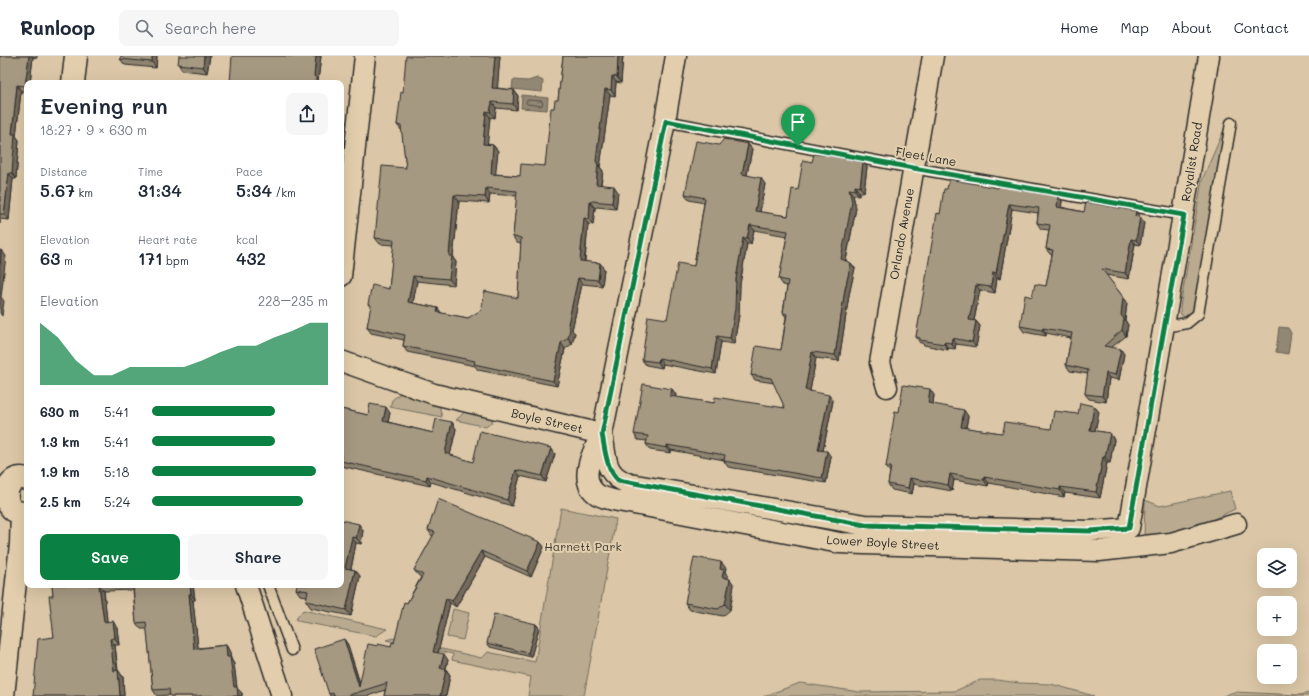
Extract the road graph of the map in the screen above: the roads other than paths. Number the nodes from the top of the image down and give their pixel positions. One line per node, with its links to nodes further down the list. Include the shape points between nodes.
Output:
1 (76, 56): 6 (main road)
2 (366, 56): 11 (street)
3 (676, 56): 7 (street)
4 (933, 56): 9 (street, Orlando Avenue)
5 (1209, 56): 10 (street, Royalist Road)
6 (74, 80)
7 (666, 121): 9 (lane, Fleet Lane); 15 (street)
8 (1231, 123): 12 (lane, via 1198,314 1187,323)
9 (913, 168): 10 (lane, Fleet Lane); 14 (street, Orlando Avenue, via 880,363)
10 (1184, 215): 12 (street, Royalist Road)
11 (344, 250)
12 (1164, 327): 15 (street, Royalist Road, via 1129,528 1090,531 865,525 630,484 618,480 612,474)
13 (344, 362): 15 (street, Boyle Street, via 434,394)
14 (888, 387)
15 (602, 434): 19 (street, Lower Boyle Street, via 589,460 588,471 589,485 598,495 840,543 1099,551 1171,543)
16 (24, 477): 17 (main road, via 9,482)
17 (2, 494): 18 (main road, via 6,504 15,512)
18 (24, 512): 24 (street)
19 (1236, 524)
20 (248, 588): 22 (street)
21 (268, 588): 22 (lane)
22 (270, 624): 23 (lane); 25 (street)
23 (292, 650)
24 (4, 696)
25 (282, 696)

